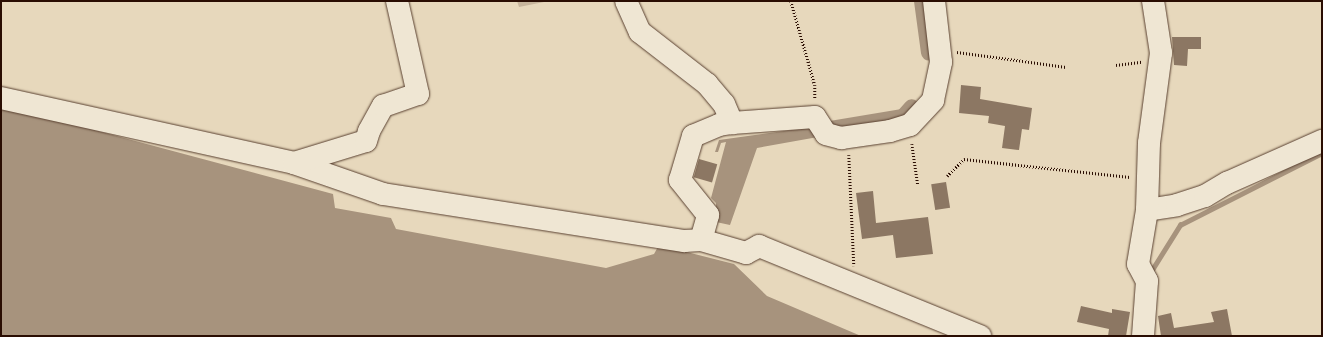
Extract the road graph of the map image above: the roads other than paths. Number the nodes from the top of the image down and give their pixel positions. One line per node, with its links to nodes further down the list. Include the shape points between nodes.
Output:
1 (397, 1): 8 (street, via 418,94 383,106 368,131 366,141)
2 (626, 1): 6 (street, via 640,32 707,84 724,104)
3 (934, 1): 6 (street, via 941,62 934,100 910,125 890,131 841,138 820,125)
4 (1153, 1): 9 (street, via 1160,60 1149,143)
5 (1, 98): 8 (street)
6 (732, 124): 10 (street, via 718,125 693,136 680,180 708,215)
7 (1322, 141): 9 (street, via 1227,183 1205,196 1177,205)
8 (294, 163): 10 (street, via 383,194 684,241)
9 (1147, 210): 12 (street, via 1138,264 1147,282)
10 (701, 240): 11 (street, via 746,253 759,246)
11 (980, 336)
12 (1143, 336)

